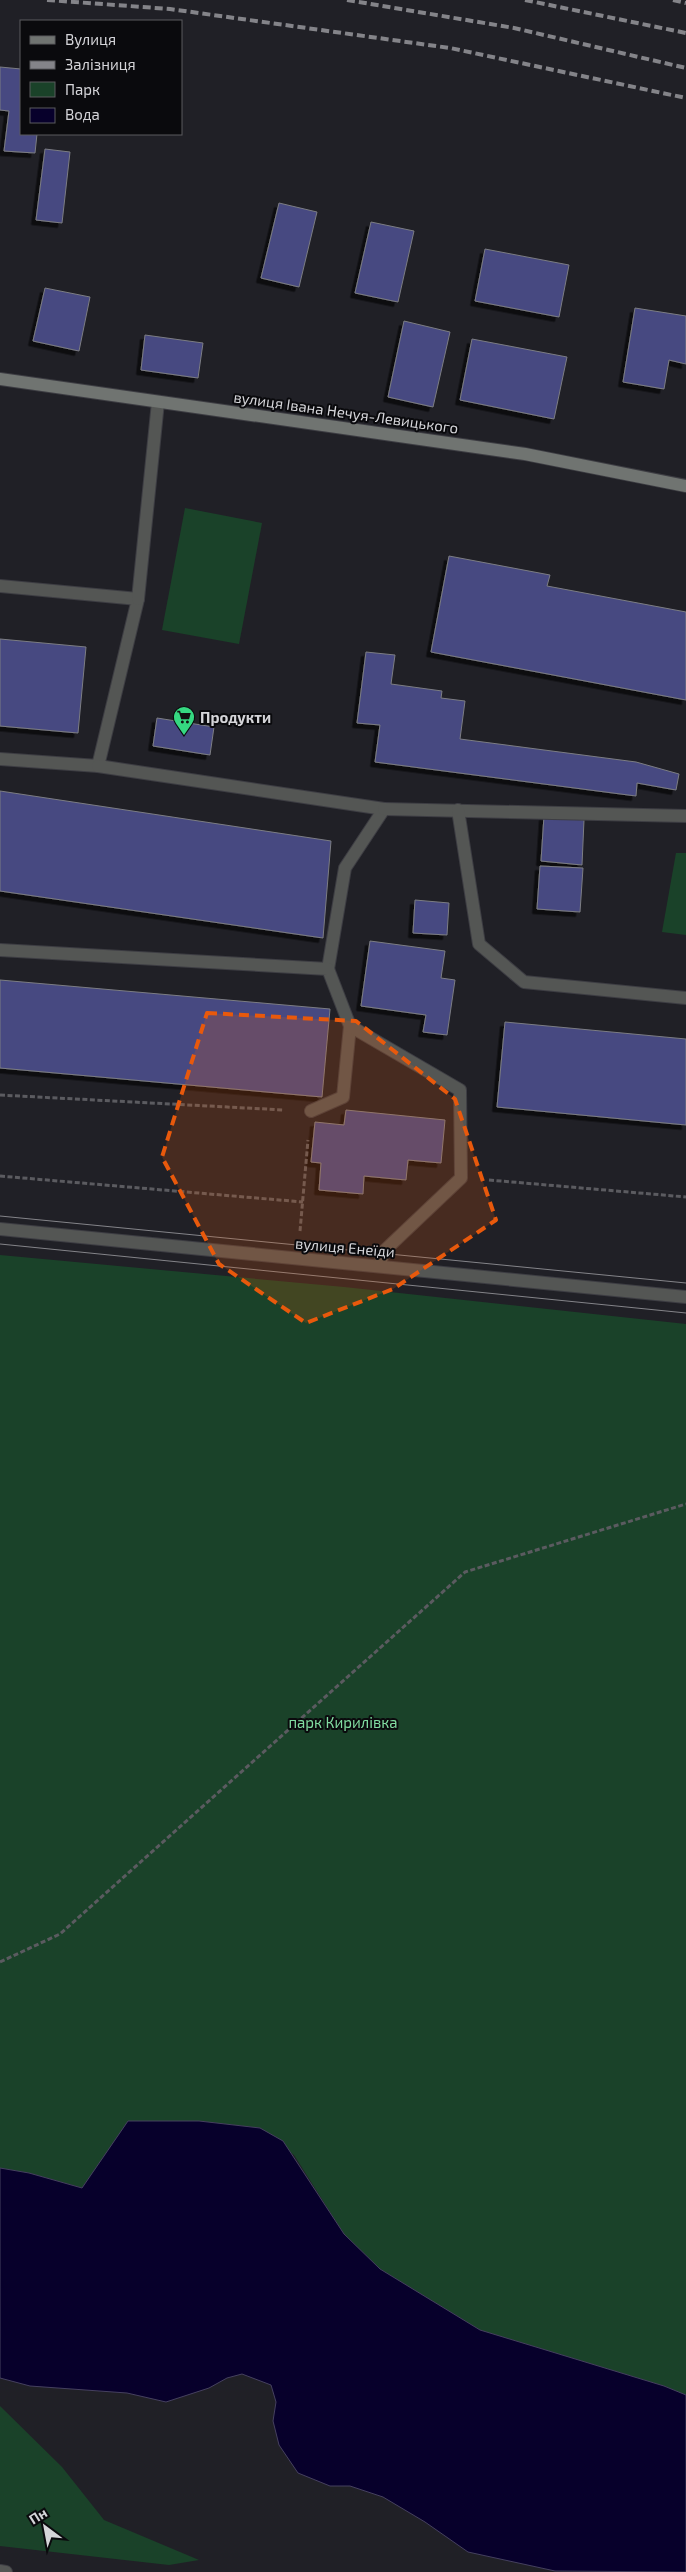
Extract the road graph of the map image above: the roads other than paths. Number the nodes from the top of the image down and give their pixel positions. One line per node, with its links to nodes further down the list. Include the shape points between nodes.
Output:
1 (0, 379): 2 (street, вулиця Івана Нечуя-Левицького)
2 (158, 402): 3 (street, вулиця Івана Нечуя-Левицького, via 525,454); 5 (street)
3 (686, 486)
4 (0, 586): 5 (street)
5 (138, 599): 7 (street)
6 (0, 759): 7 (street)
7 (98, 766): 8 (street)
8 (384, 809): 9 (street); 12 (street, via 345,868)
9 (458, 810): 10 (street); 13 (street, via 479,944 524,982)
10 (686, 816)
11 (0, 950): 12 (street)
12 (328, 969): 14 (street)
13 (686, 998)
14 (350, 1026): 15 (street, via 343,1097); 17 (street, via 460,1090 461,1178 383,1252)
15 (311, 1111)
16 (0, 1229): 17 (street, вулиця Енеїди)
17 (380, 1266): 18 (street, вулиця Енеїди)
18 (686, 1297)
19 (0, 2571): 20 (street)
20 (6, 2572)

